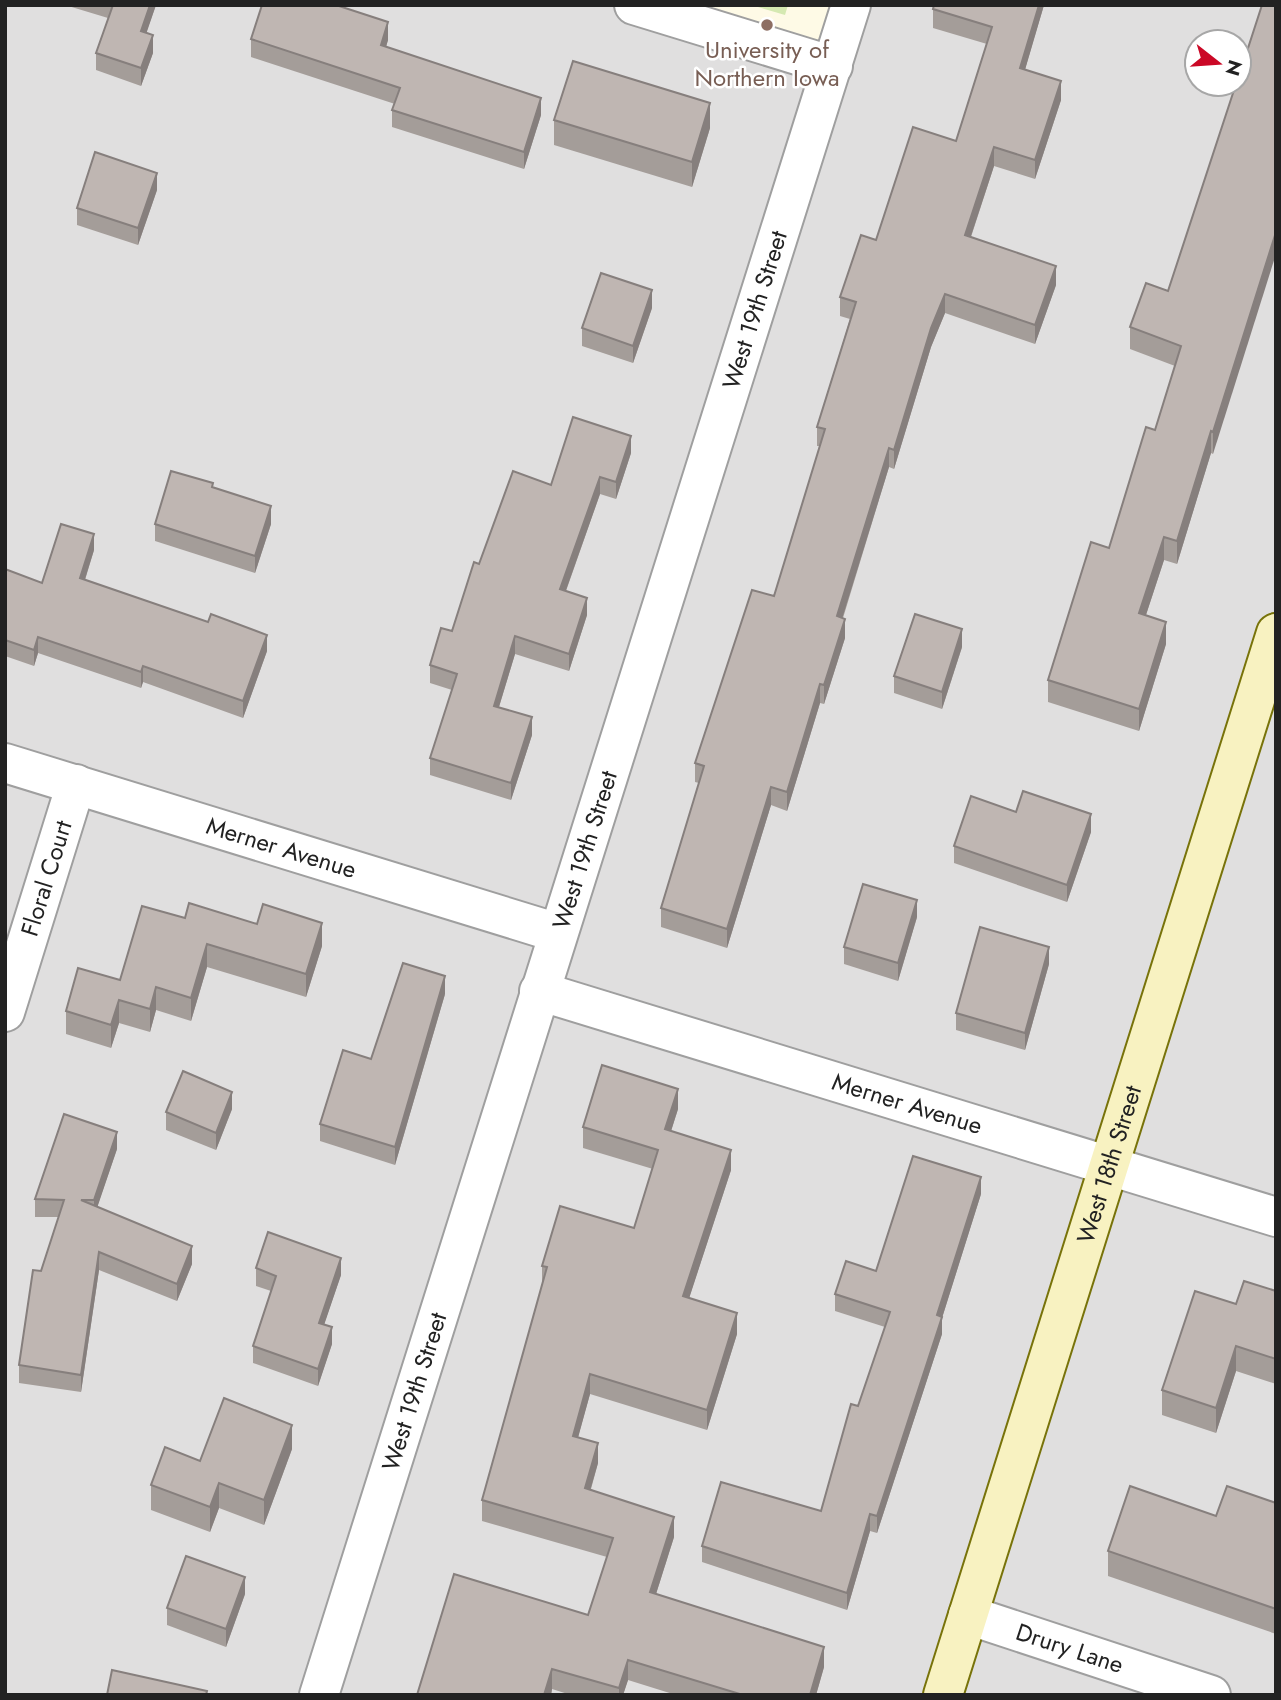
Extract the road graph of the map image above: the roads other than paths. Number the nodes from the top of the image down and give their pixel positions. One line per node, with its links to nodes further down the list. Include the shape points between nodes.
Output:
1 (634, 5): 3 (street)
2 (851, 5): 3 (street, West 19th Street)
3 (833, 66): 7 (street, West 19th Street)
4 (1276, 633): 10 (main road, West 18th Street)
5 (5, 763): 6 (street, Merner Avenue)
6 (76, 784): 7 (street, Merner Avenue); 9 (street, Floral Court)
7 (558, 933): 8 (street, West 19th Street)
8 (539, 991): 10 (street, Merner Avenue); 13 (street, West 19th Street)
9 (5, 1012)
10 (1109, 1165): 11 (street, Merner Avenue); 12 (main road, West 18th Street)
11 (1276, 1217)
12 (968, 1615): 14 (main road, West 18th Street); 15 (street, Drury Lane)
13 (318, 1695)
14 (943, 1695)
15 (1210, 1695)

